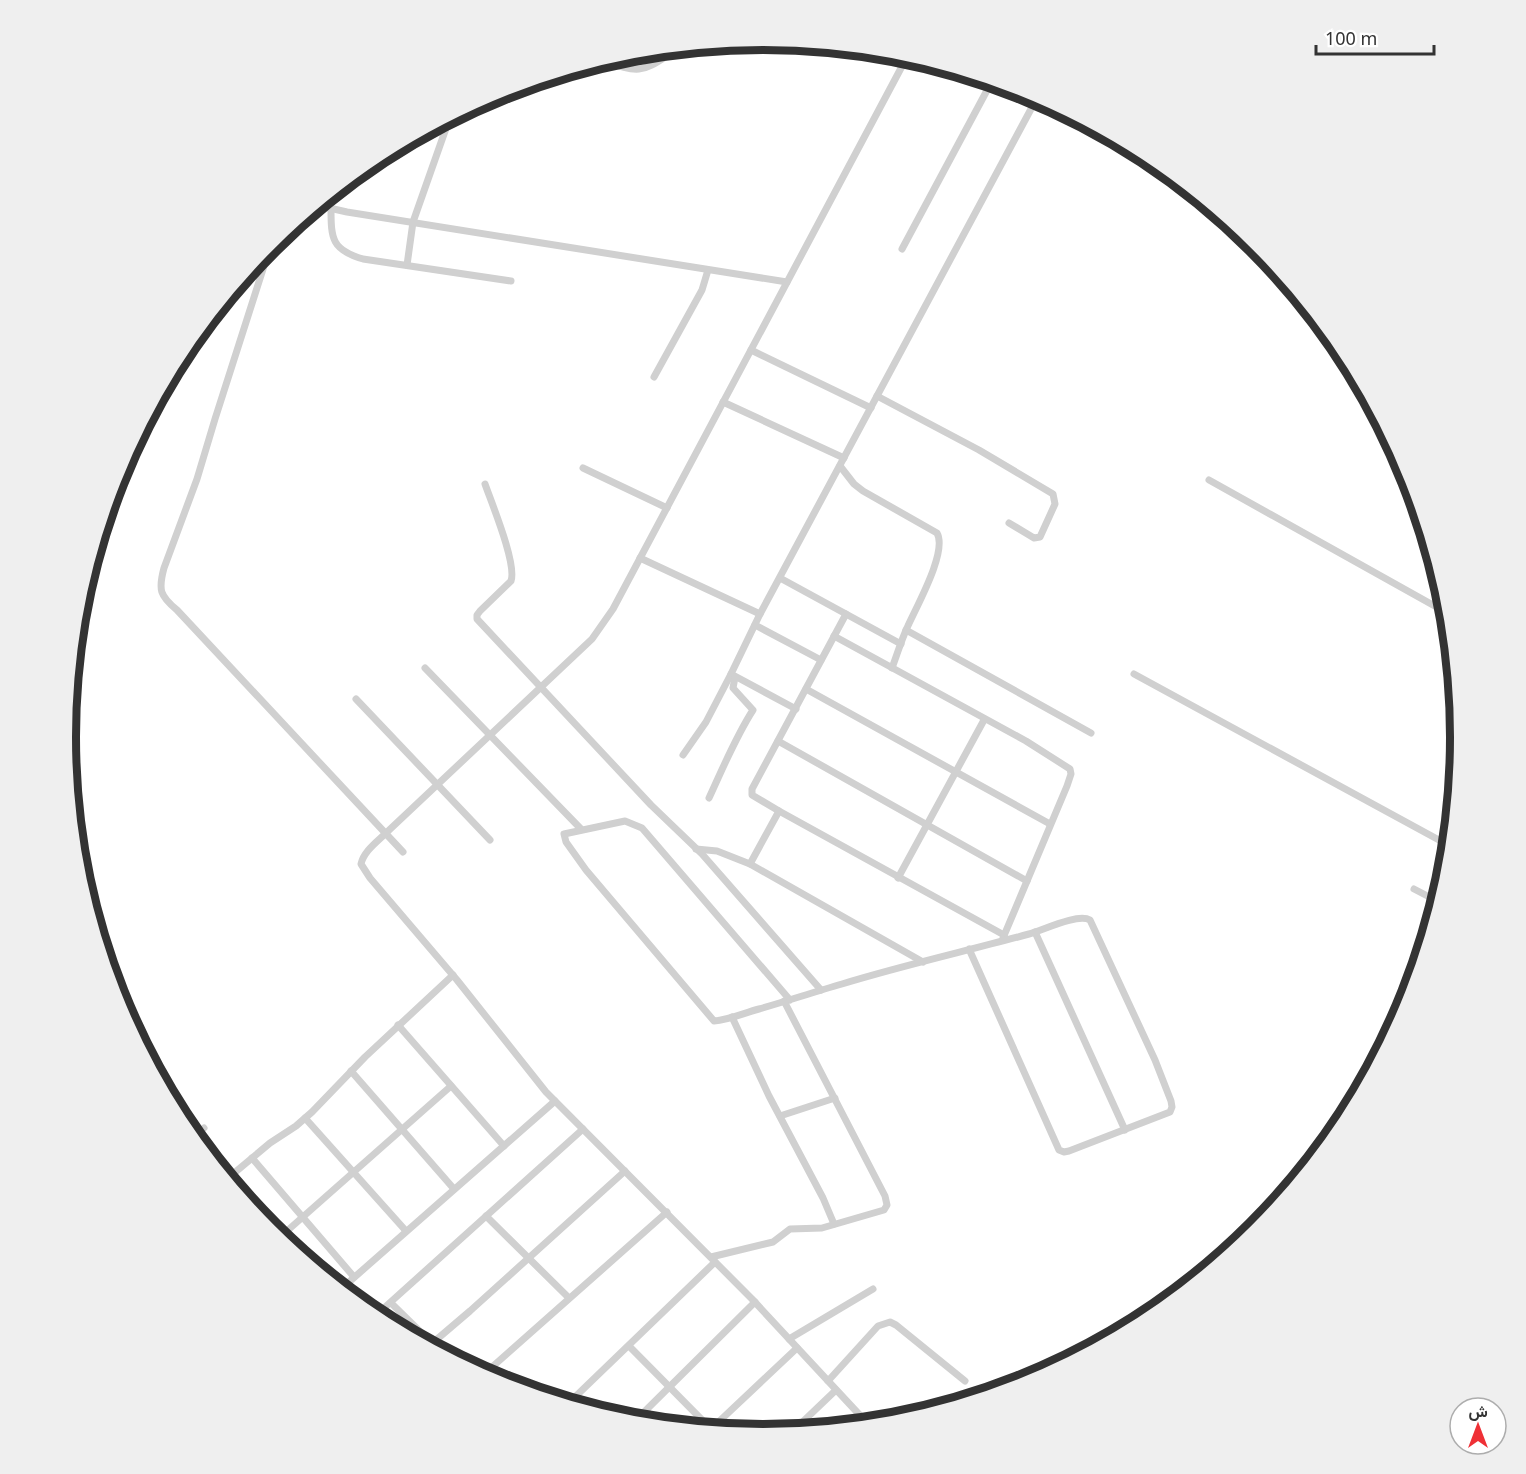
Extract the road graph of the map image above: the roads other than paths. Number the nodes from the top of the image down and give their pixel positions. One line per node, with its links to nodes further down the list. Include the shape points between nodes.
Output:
1 (666, 56): 3 (street, via 637,71)
2 (903, 64): 15 (street)
3 (616, 66)
4 (988, 88): 10 (street)
5 (1033, 105): 18 (street)
6 (447, 127): 9 (street)
7 (325, 207): 8 (street)
8 (331, 209): 9 (street); 12 (street, via 333,239 347,255)
9 (413, 222): 12 (street); 13 (street)
10 (902, 249)
11 (264, 264): 58 (street, via 197,479 164,568 161,592)
12 (407, 266): 14 (street)
13 (708, 270): 15 (street); 17 (street, via 702,290)
14 (511, 281)
15 (787, 282): 16 (street)
16 (751, 350): 19 (street); 20 (street)
17 (654, 376)
18 (877, 396): 20 (street); 27 (street, via 1053,494 1055,504 1040,537 1034,538)
19 (723, 402): 21 (street); 26 (street)
20 (871, 408): 21 (street)
21 (844, 458): 22 (street)
22 (840, 466): 29 (street); 34 (street, via 863,491 940,537 928,584)
23 (583, 468): 26 (street)
24 (1209, 480): 30 (street)
25 (485, 484): 42 (street, via 513,575 477,619)
26 (667, 508): 28 (street)
27 (1009, 523)
28 (640, 558): 32 (street); 42 (street, via 592,639)
29 (780, 578): 31 (street); 32 (street)
30 (1438, 608)
31 (846, 614): 35 (street); 36 (street)
32 (760, 615): 33 (street)
33 (755, 625): 37 (street); 41 (street)
34 (906, 630): 36 (street); 47 (street)
35 (834, 636): 37 (street); 39 (street)
36 (901, 644): 39 (street)
37 (821, 660): 43 (street)
38 (425, 668): 48 (street)
39 (892, 668): 46 (street)
40 (1134, 674): 60 (street)
41 (733, 676): 45 (street); 50 (street); 53 (street, via 733,688 753,710 737,734)
42 (542, 686): 48 (street); 61 (street)
43 (806, 689): 45 (street); 51 (street)
44 (356, 699): 52 (street)
45 (796, 709): 49 (street)
46 (984, 720): 51 (street); 55 (street, via 1070,769)
47 (1091, 733)
48 (490, 734): 52 (street); 57 (street)
49 (778, 741): 54 (street, via 752,791 755,797); 56 (street)
50 (683, 755)
51 (956, 772): 55 (street); 56 (street)
52 (438, 783): 58 (street); 59 (street)
53 (709, 798)
54 (779, 811): 63 (street); 64 (street)
55 (1050, 824): 65 (street)
56 (927, 825): 64 (street); 65 (street)
57 (581, 829): 74 (street, via 625,821 642,828); 75 (street, via 563,837 586,870 712,1019)
58 (386, 833): 62 (street); 72 (street, via 361,864)
59 (490, 840)
60 (1442, 842)
61 (696, 849): 63 (street, via 717,851); 73 (street)
62 (403, 852)
63 (750, 864): 71 (street)
64 (898, 878): 69 (street)
65 (1028, 880): 69 (street)
66 (1414, 889): 67 (street)
67 (1431, 898)
68 (1035, 932): 69 (street); 86 (street); 86 (street, via 1082,918 1090,920 1150,1049 1172,1107 1160,1117)
69 (1003, 938): 70 (street)
70 (969, 949): 71 (street); 86 (street, via 1059,1150 1069,1151)
71 (923, 962): 73 (street)
72 (453, 975): 76 (street); 80 (street)
73 (821, 990): 74 (street)
74 (787, 1000): 75 (street); 79 (street)
75 (732, 1017): 81 (street)
76 (398, 1025): 77 (street); 78 (street)
77 (351, 1071): 82 (street); 85 (street)
78 (451, 1086): 85 (street); 88 (street)
79 (835, 1098): 81 (street); 97 (street, via 887,1205 884,1210)
80 (555, 1101): 84 (street); 88 (street)
81 (780, 1116): 97 (street)
82 (305, 1118): 89 (street); 91 (street)
83 (204, 1128): 87 (street)
84 (583, 1129): 90 (street); 95 (street)
85 (401, 1130): 91 (street); 93 (street)
86 (1125, 1130)
87 (200, 1132)
88 (504, 1146): 93 (street)
89 (252, 1158): 92 (street); 96 (street)
90 (625, 1171): 94 (street); 100 (street)
91 (353, 1173): 96 (street); 98 (street)
92 (233, 1174)
93 (454, 1189): 98 (street)
94 (667, 1212): 101 (street); 105 (street)
95 (486, 1216): 100 (street); 107 (street)
96 (304, 1217): 99 (street); 102 (street)
97 (834, 1224): 101 (street, via 790,1229 773,1242)
98 (406, 1231): 102 (street)
99 (287, 1232)
100 (528, 1258): 105 (street); 111 (street)
101 (713, 1259): 106 (street); 112 (street)
102 (354, 1276): 103 (street)
103 (346, 1284)
104 (873, 1289): 110 (street)
105 (569, 1298): 114 (street)
106 (755, 1302): 110 (street); 117 (street)
107 (391, 1303): 108 (street); 109 (street)
108 (383, 1310)
109 (417, 1331)
110 (789, 1339): 113 (street)
111 (435, 1341)
112 (629, 1346): 117 (street); 119 (street)
113 (797, 1348): 115 (street); 123 (street)
114 (491, 1368)
115 (828, 1381): 116 (street, via 878,1326 890,1322); 118 (street)
116 (965, 1381)
117 (670, 1387): 120 (street); 122 (street)
118 (836, 1390): 121 (street); 124 (street)
119 (576, 1396)
120 (643, 1413)
121 (862, 1417)
122 (704, 1422)
123 (717, 1423)
124 (801, 1423)

